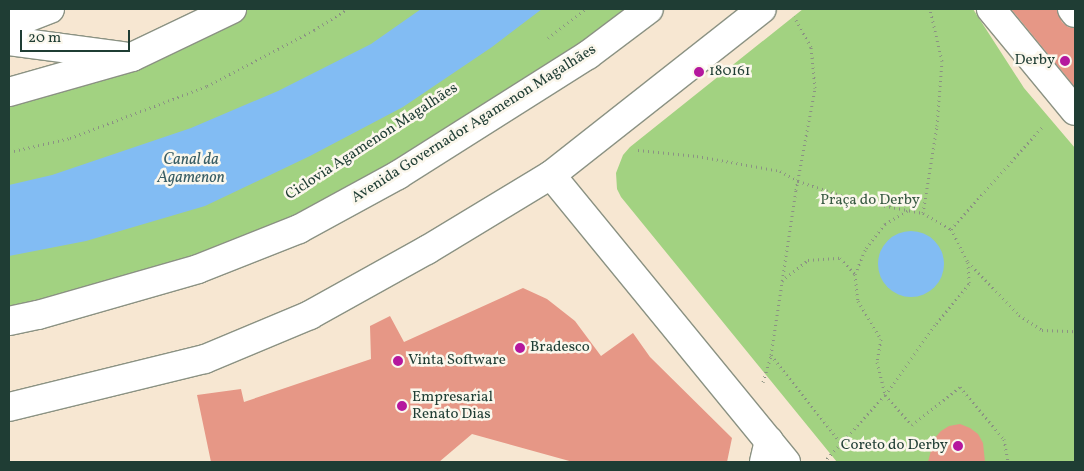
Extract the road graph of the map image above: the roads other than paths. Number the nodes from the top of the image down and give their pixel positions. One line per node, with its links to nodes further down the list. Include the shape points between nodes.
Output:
1 (50, 9): 8 (main road)
2 (232, 9): 10 (main road)
3 (649, 9): 14 (main road, Avenida Governador Agamenon Magalhães, via 588,55 407,170 299,230 198,269)
4 (762, 9): 13 (main road)
5 (991, 9): 12 (main road)
6 (1072, 9): 7 (main road)
7 (1075, 13)
8 (9, 24)
9 (9, 41): 10 (main road)
10 (132, 57): 11 (main road)
11 (9, 92)
12 (1071, 106)
13 (552, 175): 15 (main road, via 428,250 301,319 204,359); 16 (main road)
14 (9, 321)
15 (9, 407)
16 (762, 442): 17 (main road)
17 (786, 462)

